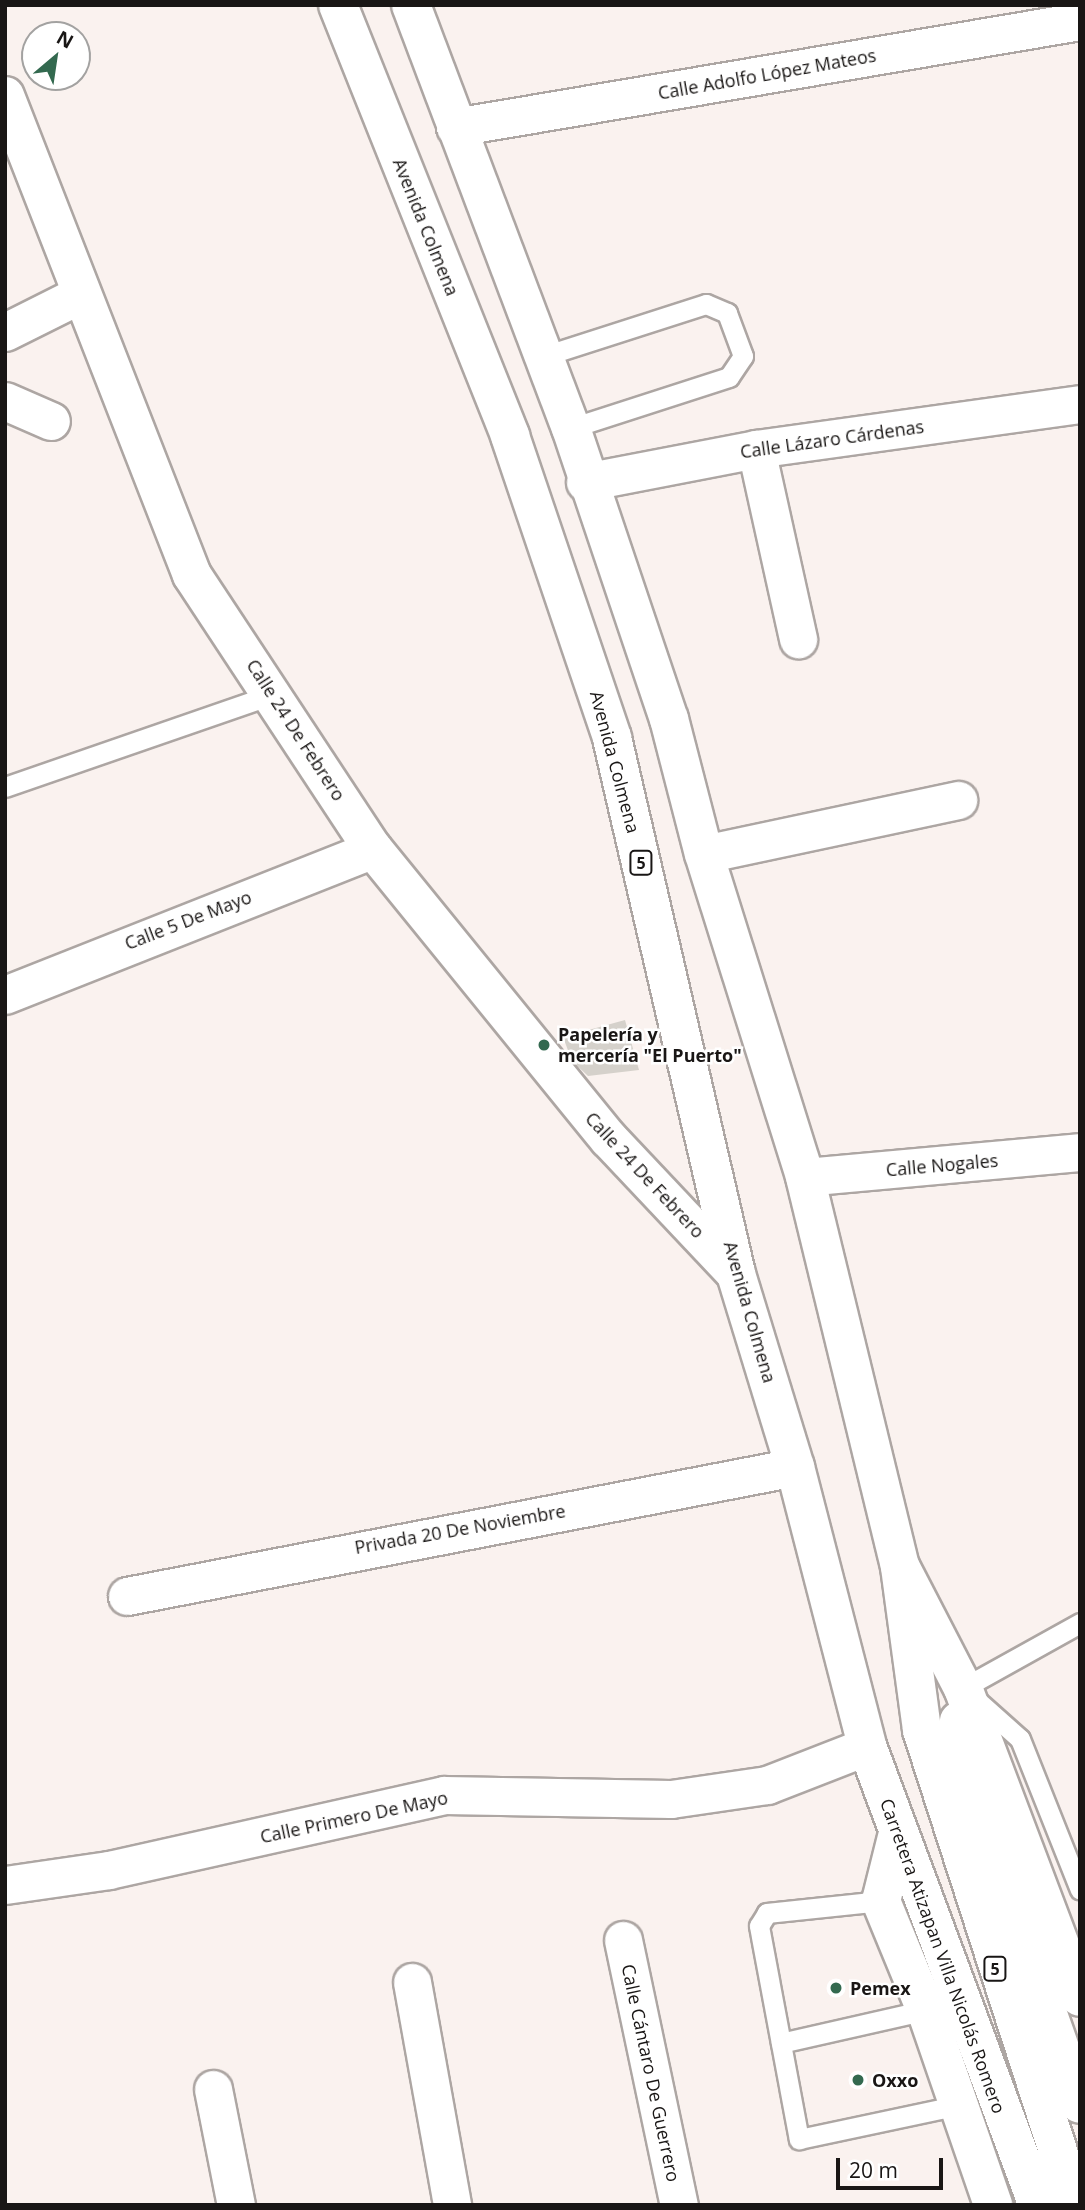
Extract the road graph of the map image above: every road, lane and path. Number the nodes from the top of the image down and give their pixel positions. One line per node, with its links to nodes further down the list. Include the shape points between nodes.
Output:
1 (338, 5): 24 (main road, Avenida Colmena / 5, via 510,436 612,738)
2 (411, 5): 5 (main road, 5)
3 (1080, 21): 5 (street, Calle Adolfo López Mateos)
4 (5, 96): 6 (main road, Calle 24 De Febrero)
5 (455, 127): 8 (main road, 5)
6 (79, 295): 7 (street); 16 (main road, Calle 24 De Febrero, via 192,575)
7 (5, 332)
8 (544, 356): 12 (main road, 5); 12 (lane, via 706,304 727,313 743,356 729,377)
9 (5, 401): 11 (street)
10 (1080, 404): 13 (street, Calle Lázaro Cárdenas)
11 (51, 421)
12 (570, 428): 14 (main road, 5)
13 (756, 449): 14 (street, Calle Lázaro Cárdenas); 15 (street)
14 (585, 482): 20 (main road, 5, via 669,719)
15 (798, 639)
16 (273, 694): 17 (lane); 19 (main road, Calle 24 De Febrero)
17 (5, 787)
18 (958, 800): 20 (street)
19 (373, 849): 21 (street, Calle 5 De Mayo); 24 (main road, Calle 24 De Febrero, via 610,1139)
20 (704, 853): 23 (main road, 5)
21 (5, 995)
22 (1080, 1152): 23 (street, Calle Nogales)
23 (805, 1177): 26 (main road, 5)
24 (736, 1273): 25 (main road, Avenida Colmena / 5)
25 (795, 1467): 27 (street, Privada 20 De Noviembre); 30 (main road, Avenida Colmena / 5)
26 (900, 1567): 29 (main road); 48 (main road, 5, via 922,1730)
27 (127, 1597)
28 (1080, 1623): 29 (lane)
29 (963, 1688): 33 (lane, via 1020,1739); 37 (main road); 41 (main road, via 956,1750)
30 (867, 1746): 31 (main road, Carretera Atizapan Villa Nicolás Romero / 5); 32 (street, Calle Primero De Mayo, via 767,1785 671,1799 444,1795 109,1871)
31 (897, 1837): 34 (main road); 47 (main road, Carretera Atizapan Villa Nicolás Romero / 5)
32 (5, 1885)
33 (1080, 1890)
34 (881, 1901): 38 (main road); 39 (lane, via 767,1913 759,1926)
35 (623, 1941): 45 (street, Calle Cántaro De Guerrero)
36 (412, 1982): 44 (street)
37 (1080, 1997)
38 (926, 2010): 39 (lane); 42 (main road)
39 (781, 2043): 42 (lane, via 799,2139 805,2142)
40 (213, 2089): 43 (street)
41 (1080, 2104)
42 (959, 2105): 46 (main road)
43 (236, 2205)
44 (452, 2205)
45 (679, 2205)
46 (993, 2205)
47 (1038, 2205)
48 (1075, 2205)

